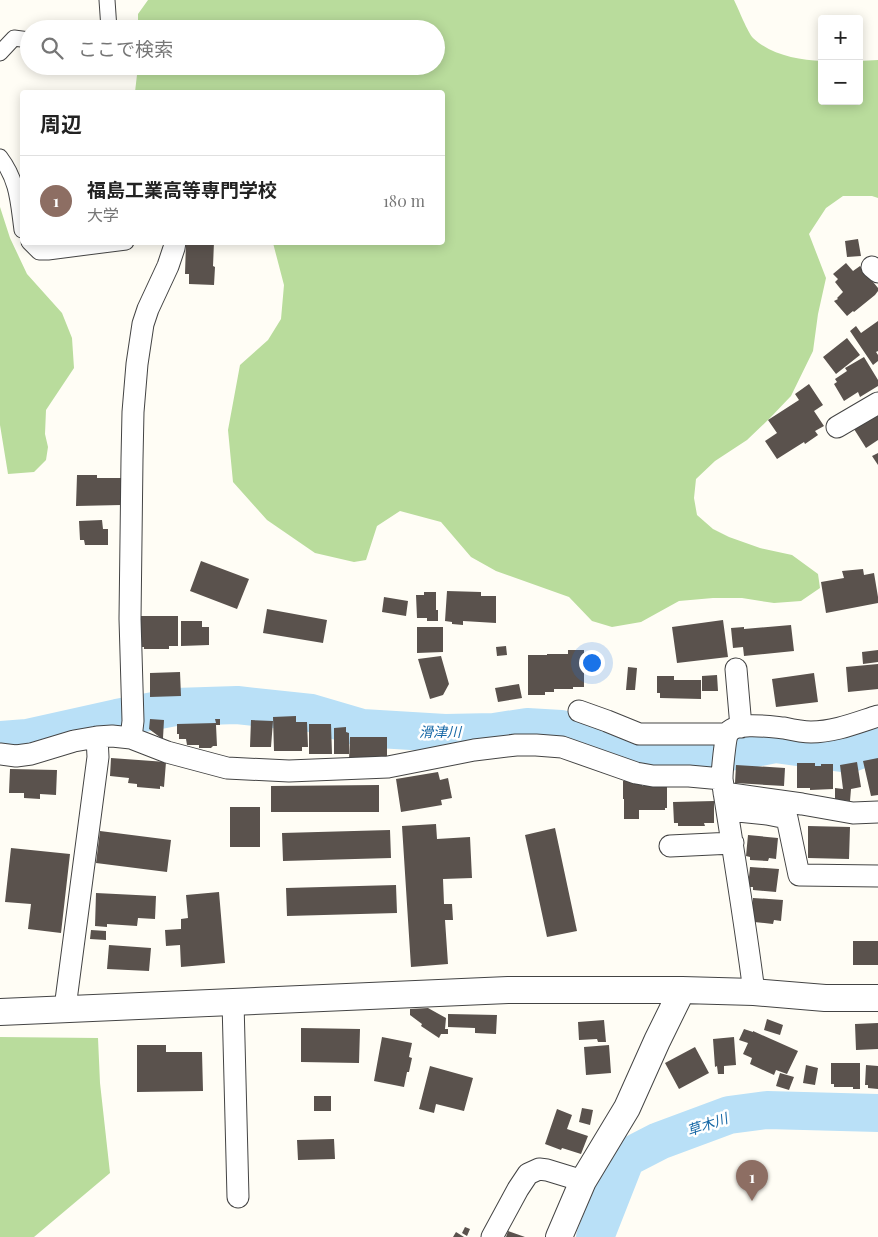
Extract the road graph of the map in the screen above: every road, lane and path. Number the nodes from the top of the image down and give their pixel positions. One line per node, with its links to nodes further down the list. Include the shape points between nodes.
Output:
1 (108, 0): 2 (street)
2 (109, 20)
3 (20, 39): 4 (street, via 14,38)
4 (0, 53)
5 (0, 157): 6 (street, via 16,186)
6 (20, 215)
7 (32, 245): 8 (street, via 39,252 48,252)
8 (103, 245)
9 (174, 245): 17 (street, via 143,324 137,364 132,440)
10 (878, 403): 11 (street)
11 (837, 428)
12 (736, 669): 15 (street)
13 (579, 711): 15 (street, via 639,734)
14 (878, 716): 15 (street, via 836,730 811,732 746,726)
15 (732, 733): 19 (street)
16 (97, 737): 17 (street); 18 (street, via 31,754); 28 (street, via 98,757)
17 (131, 738): 19 (street, via 167,752 227,768 289,771 381,768 516,745 562,747 636,773 689,776)
18 (0, 754)
19 (724, 788): 20 (street, via 854,813); 21 (street); 23 (street, via 767,814 787,818 800,876)
20 (878, 812)
21 (733, 843): 22 (street); 25 (street)
22 (670, 846)
23 (878, 876)
24 (682, 990): 25 (street); 27 (street, via 508,990); 30 (street, via 627,1108)
25 (754, 992): 26 (street, via 825,998)
26 (878, 998)
27 (233, 1002): 28 (street); 31 (street)
28 (65, 1008): 29 (street)
29 (0, 1012)
30 (583, 1181): 32 (street, via 547,1170 539,1169 528,1174); 33 (street)
31 (238, 1197)
32 (492, 1237)
33 (559, 1237)

